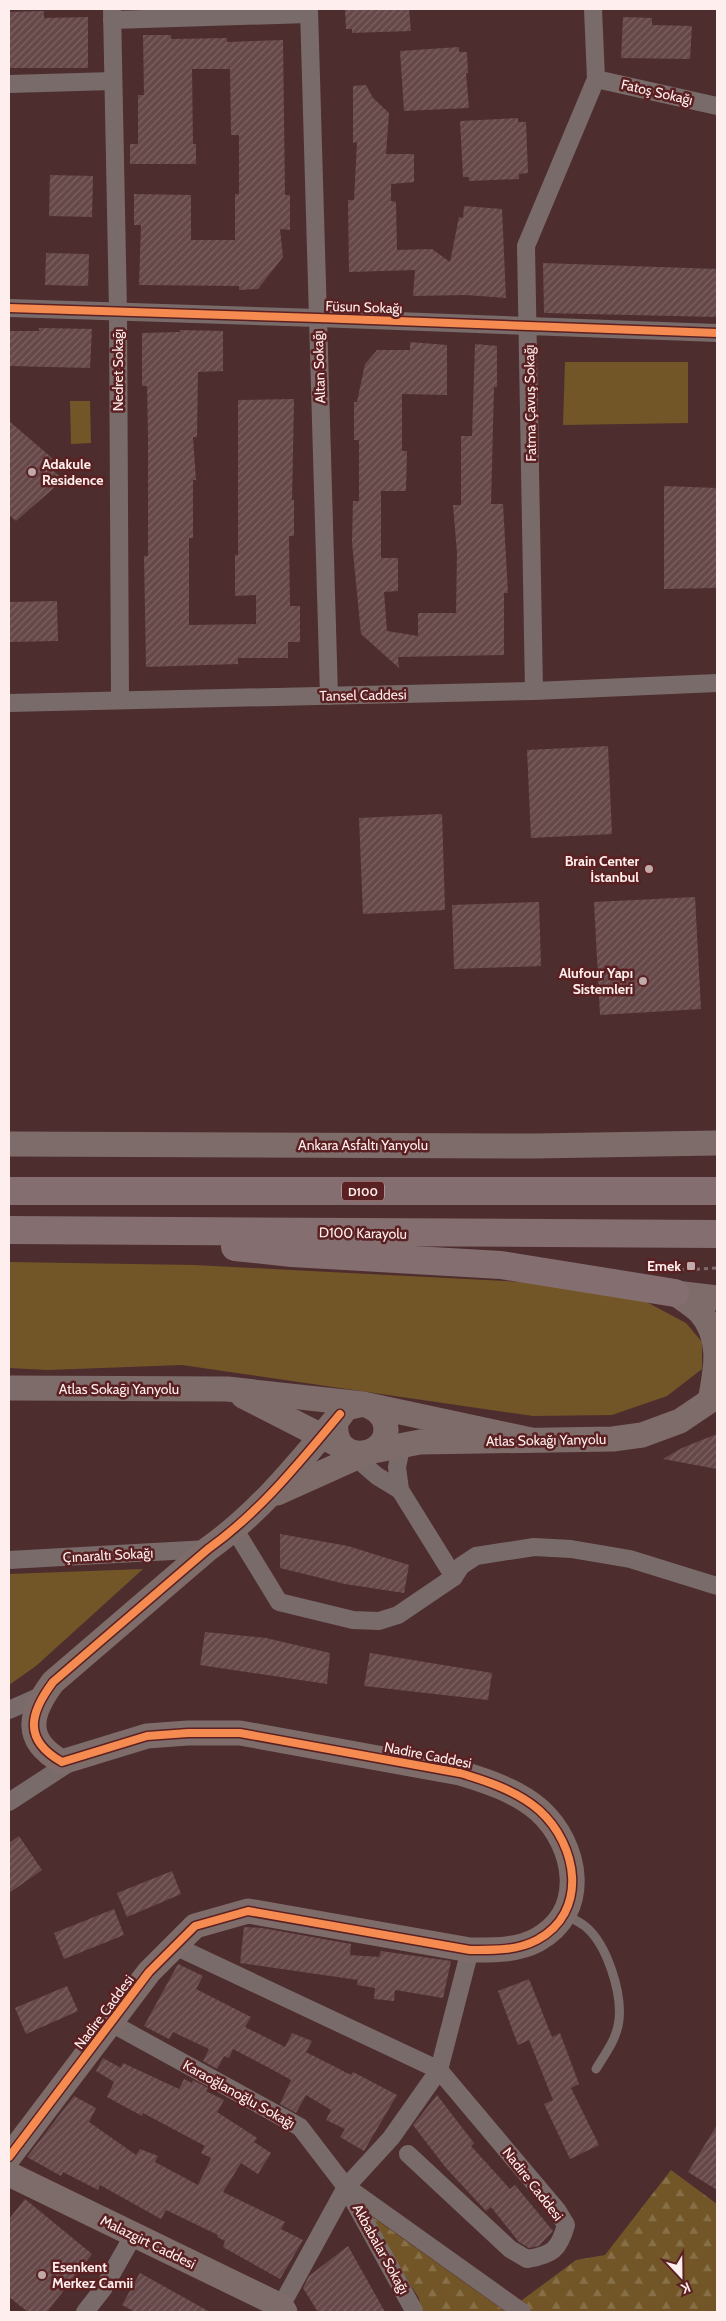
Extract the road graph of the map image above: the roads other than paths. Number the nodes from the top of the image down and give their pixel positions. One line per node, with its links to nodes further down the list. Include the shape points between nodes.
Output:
1 (593, 9): 4 (street, Fatma Çavuş Sokağı)
2 (309, 12): 3 (street); 10 (street, Altan Sokağı)
3 (112, 14): 5 (street, Nedret Sokağı)
4 (596, 78): 7 (street, Fatoş Sokağı); 11 (street, Fatma Çavuş Sokağı, via 526,246)
5 (113, 81): 6 (street); 9 (street, Nedret Sokağı)
6 (9, 84)
7 (717, 106)
8 (9, 308): 9 (street, Füsun Sokağı)
9 (118, 311): 10 (street, Füsun Sokağı); 16 (street, Nedret Sokağı)
10 (318, 318): 11 (street, Füsun Sokağı); 15 (street, Altan Sokağı)
11 (529, 326): 12 (street, Füsun Sokağı); 14 (street, Fatma Çavuş Sokağı)
12 (717, 333)
13 (717, 683): 14 (street, Tansel Caddesi)
14 (534, 691): 15 (street, Tansel Caddesi)
15 (329, 696): 16 (street, Tansel Caddesi)
16 (120, 700): 17 (street, Tansel Caddesi)
17 (9, 703)
18 (717, 1143): 19 (street, Ankara Asfaltı Yanyolu, via 534,1146)
19 (9, 1144)
20 (9, 1191): 21 (highway, D100)
21 (717, 1191)
22 (9, 1230): 23 (highway, D100 Karayolu)
23 (87, 1230): 24 (highway, D100 Karayolu); 25 (highway, via 292,1253 501,1265)
24 (717, 1234)
25 (677, 1281): 26 (street); 29 (street, via 711,1329 716,1347)
26 (717, 1298)
27 (10, 1388): 28 (street, Atlas Sokağı Yanyolu)
28 (227, 1388): 30 (street, Atlas Sokağı Yanyolu); 33 (street, Atlas Sokağı Yanyolu)
29 (715, 1395): 31 (street, Atlas Sokağı Yanyolu, via 680,1421 642,1435 613,1439)
30 (363, 1404): 31 (street, Atlas Sokağı Yanyolu); 33 (street, Nadire Caddesi, via 346,1408 340,1414); 33 (street, via 377,1410 385,1424 384,1439)
31 (531, 1440): 32 (street, Atlas Sokağı Yanyolu)
32 (406, 1444): 33 (street, Atlas Sokağı Yanyolu); 34 (street, via 400,1453 398,1467)
33 (352, 1449): 34 (street, via 377,1476); 35 (street, Nadire Caddesi); 35 (street, Nadire Caddesi)
34 (400, 1490): 39 (street)
35 (271, 1496): 36 (street, Nadire Caddesi)
36 (234, 1530): 37 (street, Nadire Caddesi); 39 (street, via 280,1602 354,1620 379,1621 398,1615)
37 (208, 1549): 38 (street, Çınaraltı Sokağı); 41 (street, Nadire Caddesi, via 53,1682)
38 (9, 1560)
39 (454, 1577): 40 (street, via 461,1566 476,1556 534,1547 571,1549 630,1559)
40 (717, 1586)
41 (43, 1695): 42 (street); 43 (street, Nadire Caddesi, via 33,1717 34,1731 40,1744 49,1755 62,1762)
42 (10, 1709)
43 (75, 1759): 44 (street); 45 (street, Nadire Caddesi, via 147,1736 240,1733 482,1779 522,1798 538,1810 564,1842 573,1874)
44 (9, 1802)
45 (566, 1914): 47 (street, Nadire Caddesi, via 538,1940 524,1946 504,1950); 49 (lane, via 586,1928 601,1945 616,1981 619,2019 613,2042)
46 (175, 1946): 47 (street, Nadire Caddesi, via 195,1926 248,1911); 48 (street, Nadire Caddesi, via 149,1972); 50 (street)
47 (470, 1950): 50 (street)
48 (111, 2024): 52 (street, Nadire Caddesi); 54 (street, Karaoğlanoğlu Sokağı, via 300,2127)
49 (596, 2069)
50 (439, 2070): 51 (street, Nadire Caddesi, via 557,2210 566,2225 562,2240 547,2256 527,2259 510,2249); 54 (street, via 391,2138)
51 (408, 2154)
52 (9, 2157)
53 (9, 2174): 55 (street, Malazgirt Caddesi)
54 (346, 2187): 56 (street); 58 (street, Akbabalar Sokağı); 59 (street)
55 (133, 2236): 56 (street, Malazgirt Caddesi); 57 (street, via 107,2283)
56 (283, 2309)
57 (85, 2312)
58 (414, 2312)
59 (522, 2312)

